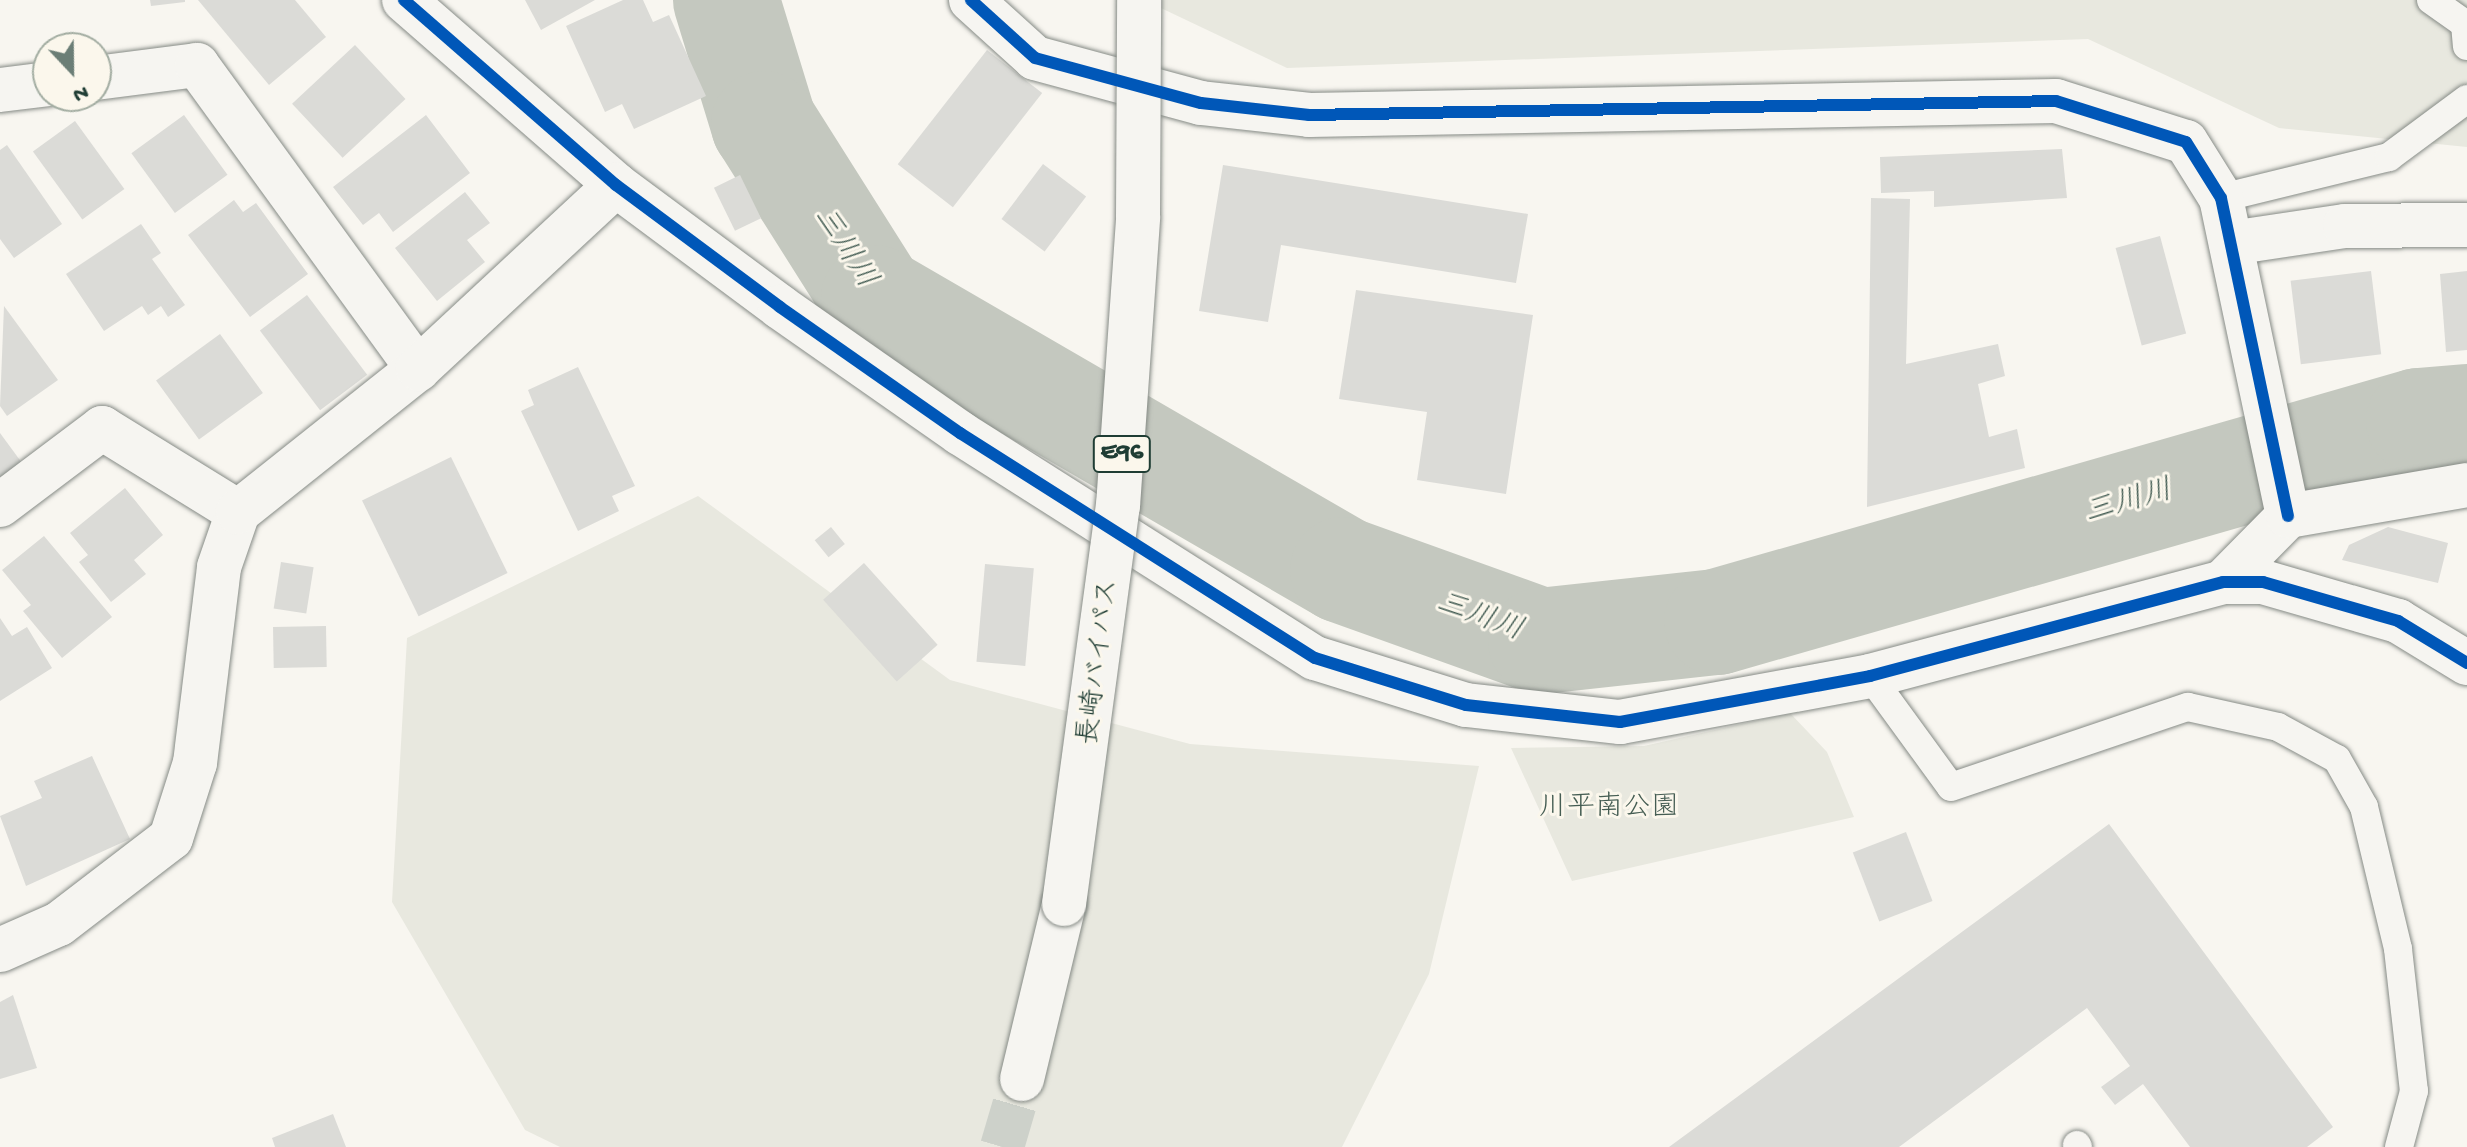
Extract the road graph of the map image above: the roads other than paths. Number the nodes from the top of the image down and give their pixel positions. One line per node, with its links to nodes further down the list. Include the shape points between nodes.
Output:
1 (404, 0): 10 (main road)
2 (971, 0): 11 (main road, via 1035,58 1201,103 1309,115 2056,101 2186,142)
3 (1139, 0): 23 (main road, 長崎バイパス / E96, bridge, via 1138,217 1118,506 1064,904)
4 (2431, 0): 5 (lane, via 2465,24)
5 (2467, 46)
6 (112, 76): 14 (main road, via 197,65)
7 (32, 86): 8 (main road)
8 (0, 90)
9 (2467, 99): 11 (lane, via 2389,157)
10 (616, 185): 14 (main road); 21 (main road, via 960,433 1315,658 1466,705 1620,722)
11 (2221, 198): 13 (main road)
12 (2467, 225): 13 (main road, via 2345,226)
13 (2231, 243): 18 (main road)
14 (418, 369): 17 (main road)
15 (2467, 485): 18 (main road)
16 (0, 505): 17 (main road, via 102,428)
17 (238, 512): 22 (main road, via 219,567 195,763 171,838 70,916)
18 (2288, 516): 19 (main road)
19 (2223, 582): 20 (main road, via 2308,591 2398,621); 21 (main road)
20 (2467, 663)
21 (1870, 676): 24 (lane, via 1951,787 2188,707 2278,727 2337,759 2364,807 2398,949 2414,1091)
22 (0, 950)
23 (1022, 1079)
24 (2399, 1147)

